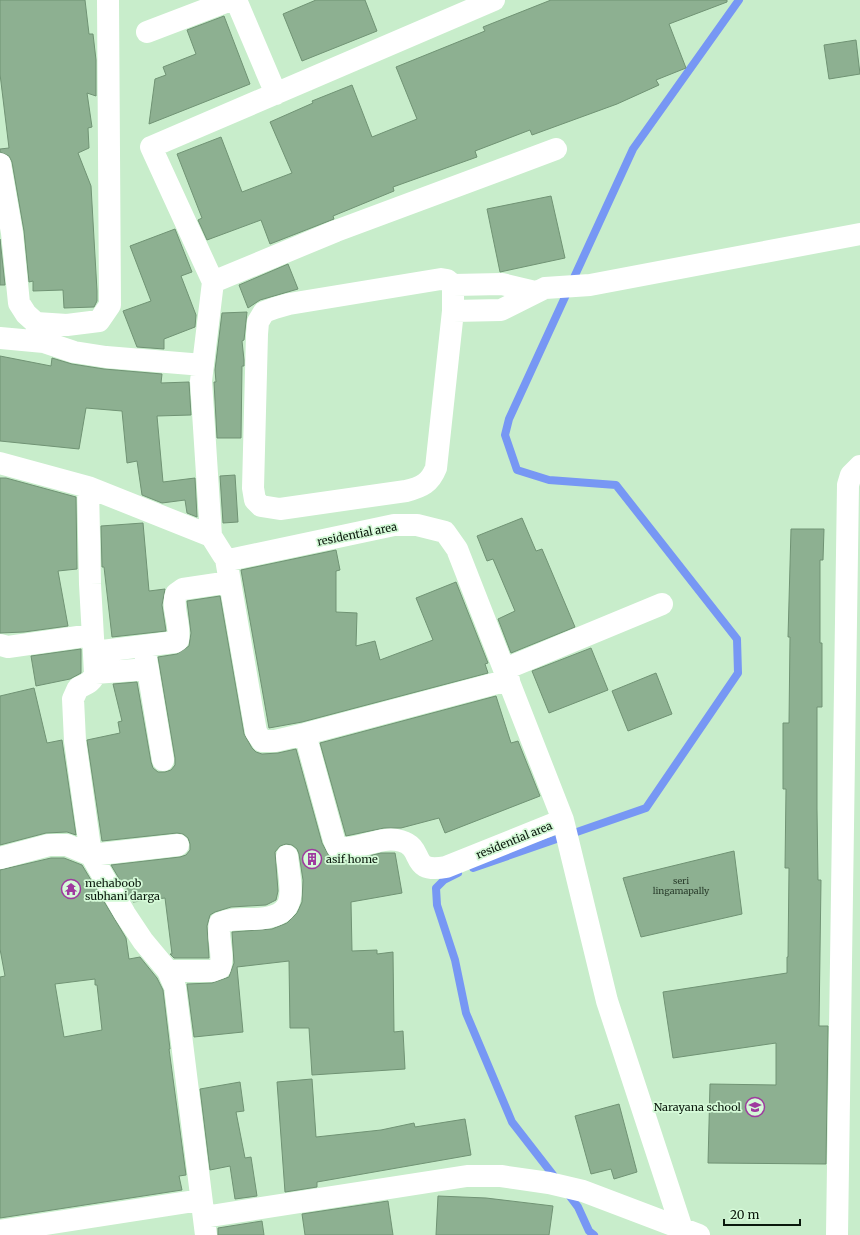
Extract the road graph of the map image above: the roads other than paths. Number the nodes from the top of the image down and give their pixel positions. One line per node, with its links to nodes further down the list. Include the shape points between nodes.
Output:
1 (108, 0): 8 (street, via 110,305 99,321 68,325 36,323 19,303 12,233)
2 (231, 0): 5 (street)
3 (236, 0): 6 (street)
4 (494, 0): 6 (street)
5 (147, 32)
6 (276, 94): 10 (street, via 151,148)
7 (556, 149): 10 (street, via 336,231)
8 (0, 164)
9 (860, 234): 12 (street, via 590,285)
10 (213, 282): 15 (street)
11 (453, 285): 12 (street, via 502,284); 13 (street); 13 (street, via 441,279 289,304 264,312 258,322 257,334 253,488 260,506 280,509 406,491 425,485 432,478 436,468)
12 (540, 290): 13 (street, via 501,310)
13 (453, 311)
14 (0, 338): 15 (street, via 44,342 74,352 106,357)
15 (203, 365): 19 (street, via 201,381)
16 (0, 463): 18 (street)
17 (860, 466): 41 (street, via 851,475 848,485)
18 (88, 487): 19 (street); 23 (street)
19 (211, 536): 20 (street)
20 (226, 559): 21 (street); 28 (street, residential area, via 394,525 418,525 445,532 457,549)
21 (230, 582): 25 (street, via 179,591 174,601 180,632 178,640); 29 (street, via 259,737 262,741 268,742)
22 (662, 604): 28 (street)
23 (93, 643): 24 (street, via 8,647); 25 (street); 27 (street)
24 (0, 645)
25 (144, 646): 26 (street)
26 (148, 669): 27 (street); 30 (street)
27 (95, 673): 33 (street, via 89,684 78,688 73,699 75,741)
28 (507, 675): 29 (street); 31 (street, residential area)
29 (305, 734): 31 (street, residential area, via 337,847 392,839 402,841 414,849 424,866 432,869 446,867)
30 (163, 760)
31 (563, 821): 40 (street, via 607,1001)
32 (178, 845): 33 (street)
33 (91, 855): 35 (street, via 67,845 49,845); 36 (street, via 125,914)
34 (287, 856): 36 (street, via 292,896 287,908 265,919 228,919 220,923 220,968 212,971)
35 (0, 858)
36 (168, 971): 37 (street, via 175,987)
37 (204, 1217): 38 (street); 40 (street, via 467,1176 501,1176 583,1191)
38 (70, 1227): 39 (street)
39 (0, 1231)
40 (690, 1232)
41 (837, 1235)

